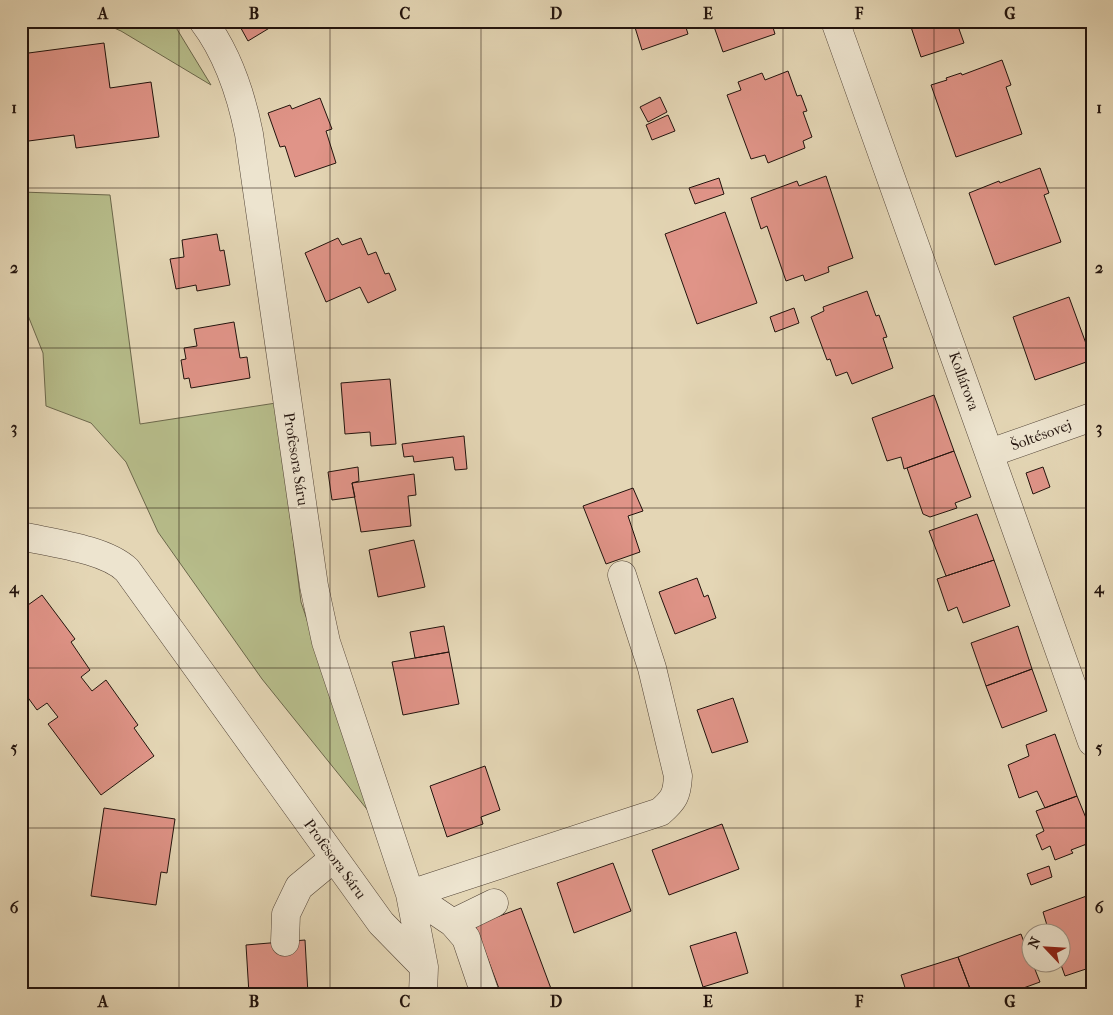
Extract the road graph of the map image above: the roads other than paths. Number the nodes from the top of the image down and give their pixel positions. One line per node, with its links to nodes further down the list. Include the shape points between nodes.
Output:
1 (203, 21): 9 (street, Profesora Sáru, via 232,73 243,103 314,586 326,642)
2 (835, 21): 4 (street, Kollárova)
3 (1092, 417): 4 (street, Šoltésovej)
4 (990, 453): 7 (street, Kollárova)
5 (21, 536): 8 (street, Profesora Sáru, via 102,555 127,570)
6 (622, 575): 9 (street, via 652,668 678,776 672,802 660,812)
7 (1092, 742)
8 (334, 858): 12 (street, via 299,887 286,914); 13 (street, Profesora Sáru, via 382,924)
9 (410, 894): 11 (street); 13 (street, Profesora Sáru)
10 (494, 903): 11 (street)
11 (452, 923): 15 (street, via 466,938)
12 (284, 942)
13 (424, 967): 14 (street, Profesora Sáru)
14 (424, 994)
15 (485, 994)

